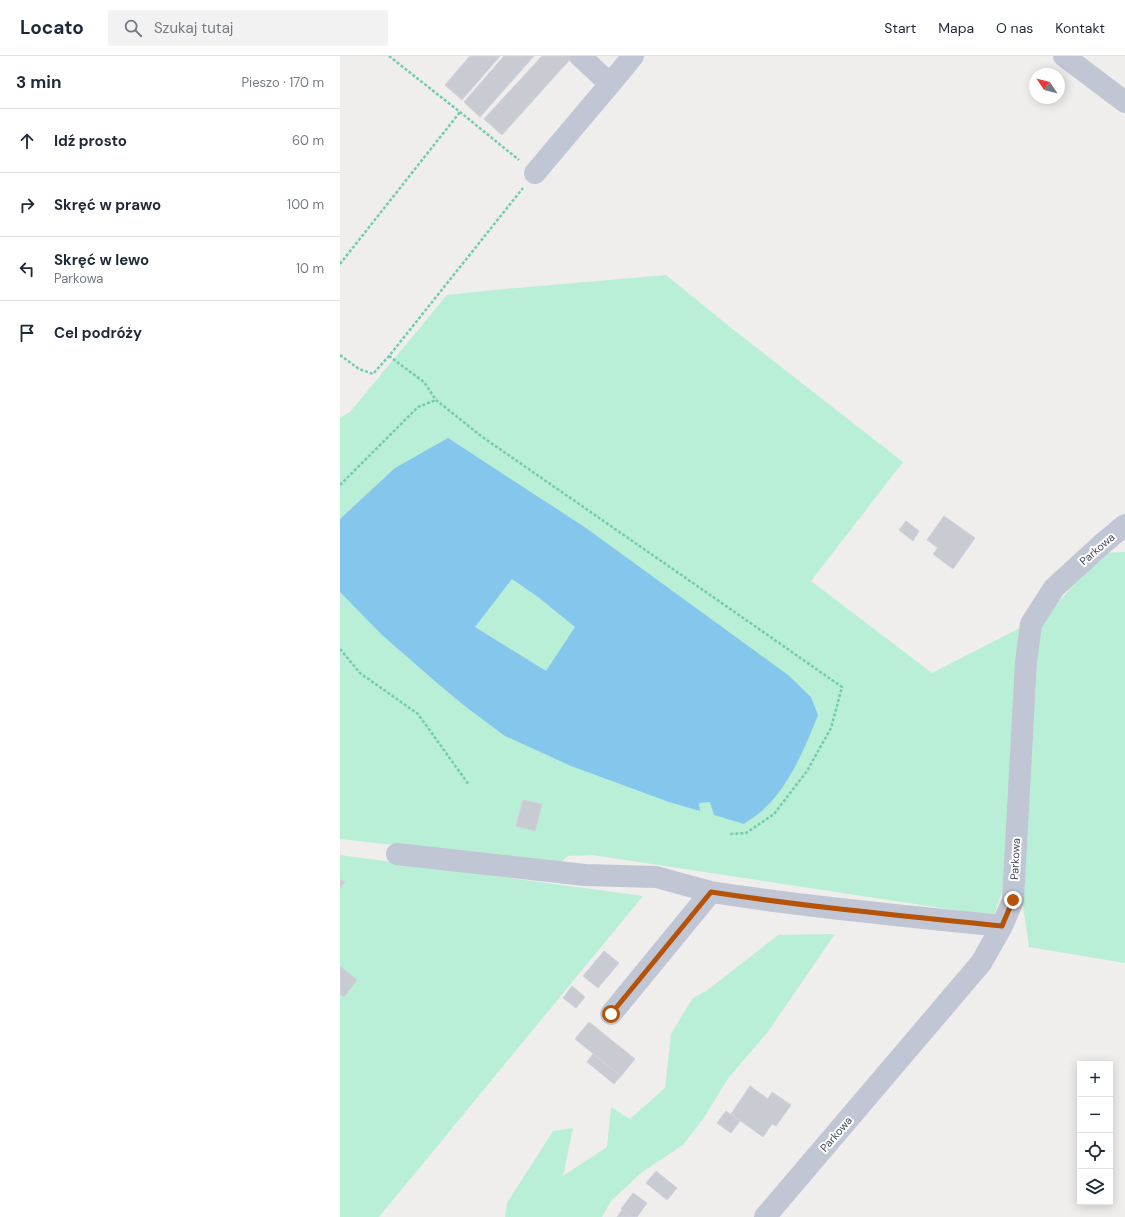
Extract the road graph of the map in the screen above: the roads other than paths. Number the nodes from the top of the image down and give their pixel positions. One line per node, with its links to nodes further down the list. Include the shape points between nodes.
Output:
1 (580, 56): 4 (street)
2 (633, 56): 4 (street)
3 (1064, 56): 5 (street)
4 (610, 84): 6 (street)
5 (1125, 102)
6 (535, 173)
7 (1125, 525): 10 (street, Parkowa, via 1054,588 1031,624 1026,662 1013,900)
8 (397, 854): 9 (street, via 585,876 656,876)
9 (711, 892): 10 (street, via 788,904); 11 (street)
10 (1002, 926): 12 (street, Parkowa, via 981,963)
11 (611, 1014)
12 (765, 1217)

